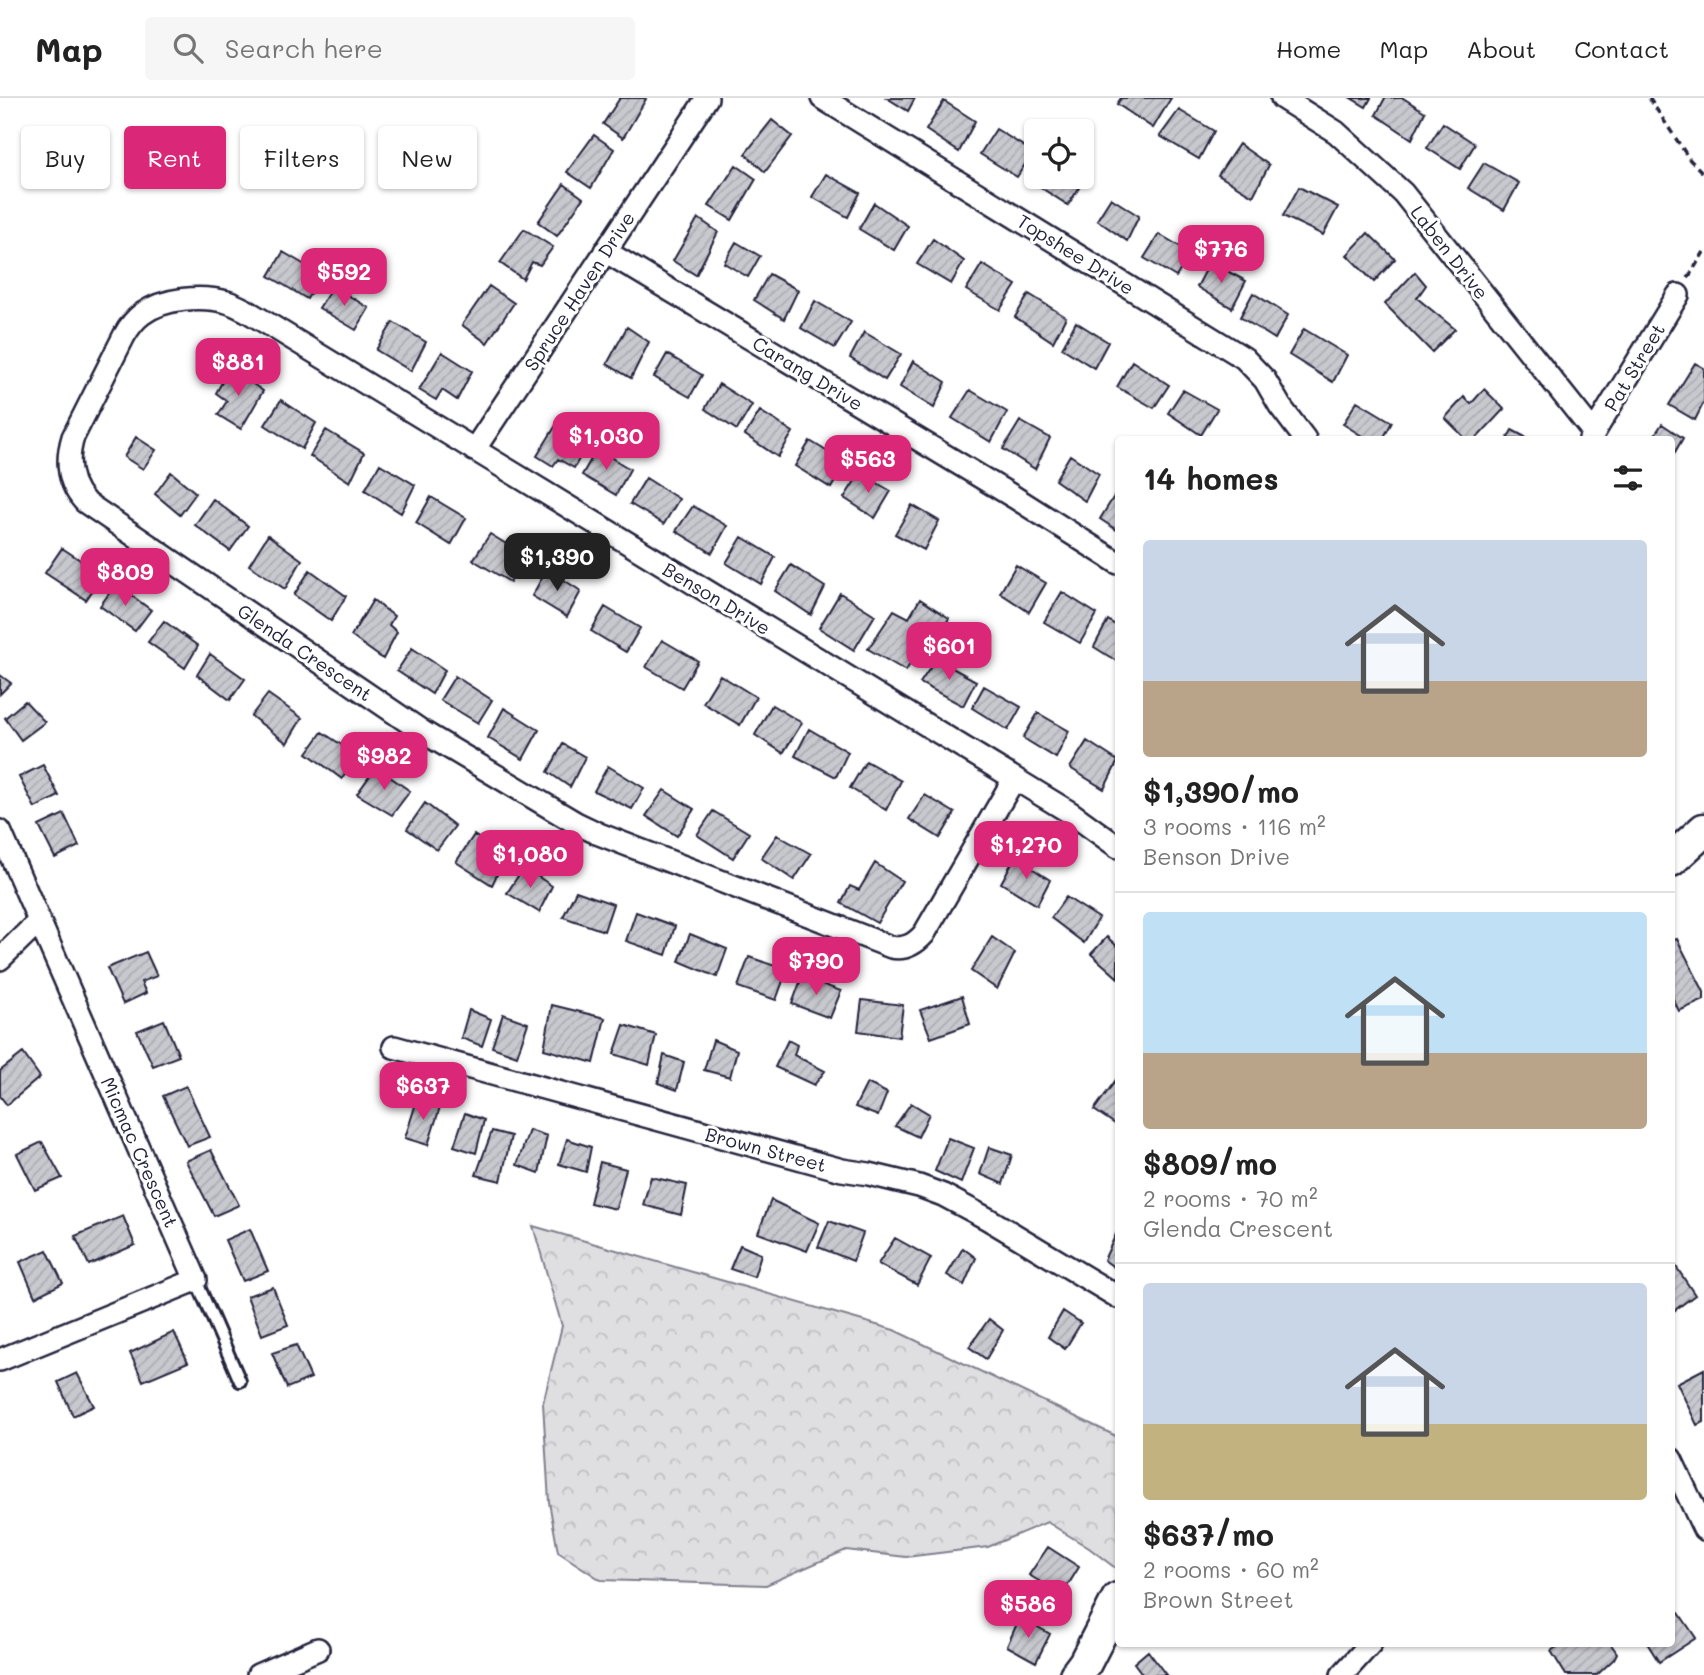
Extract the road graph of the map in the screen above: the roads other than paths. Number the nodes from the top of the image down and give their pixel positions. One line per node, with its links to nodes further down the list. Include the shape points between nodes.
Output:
1 (707, 98): 4 (street, Spruce Haven Drive)
2 (822, 98): 7 (street, Topshee Drive, via 1244,358 1265,380)
3 (1282, 98): 8 (street, Laben Drive, via 1336,132 1403,193)
4 (605, 251): 9 (street, Spruce Haven Drive); 10 (street, Carang Drive)
5 (1678, 295): 8 (street, Pat Street)
6 (242, 309): 9 (street, Benson Drive); 11 (street, Glenda Crescent, via 216,300 177,301 146,312 130,325 69,450 75,489 91,507 442,744 599,834 897,948 909,946 924,933)
7 (1303, 436)
8 (1592, 436)
9 (474, 450): 11 (street, Benson Drive)
10 (1115, 561)
11 (1014, 779): 14 (street, Benson Drive)
12 (1704, 830): 15 (main road)
13 (0, 831): 16 (street, Micmac Crescent)
14 (1115, 845)
15 (1675, 856)
16 (39, 921): 17 (street); 19 (street, Micmac Crescent)
17 (0, 959)
18 (394, 1046): 20 (street, Brown Street, via 842,1170 919,1186 988,1219)
19 (196, 1280): 21 (street); 22 (lane)
20 (1115, 1295)
21 (0, 1360)
22 (240, 1381)
23 (1675, 1467): 24 (street)
24 (1704, 1529)
25 (1115, 1605): 29 (main road)
26 (1367, 1647): 30 (street)
27 (318, 1649): 28 (street)
28 (258, 1675)
29 (1076, 1675)
30 (1342, 1675)

